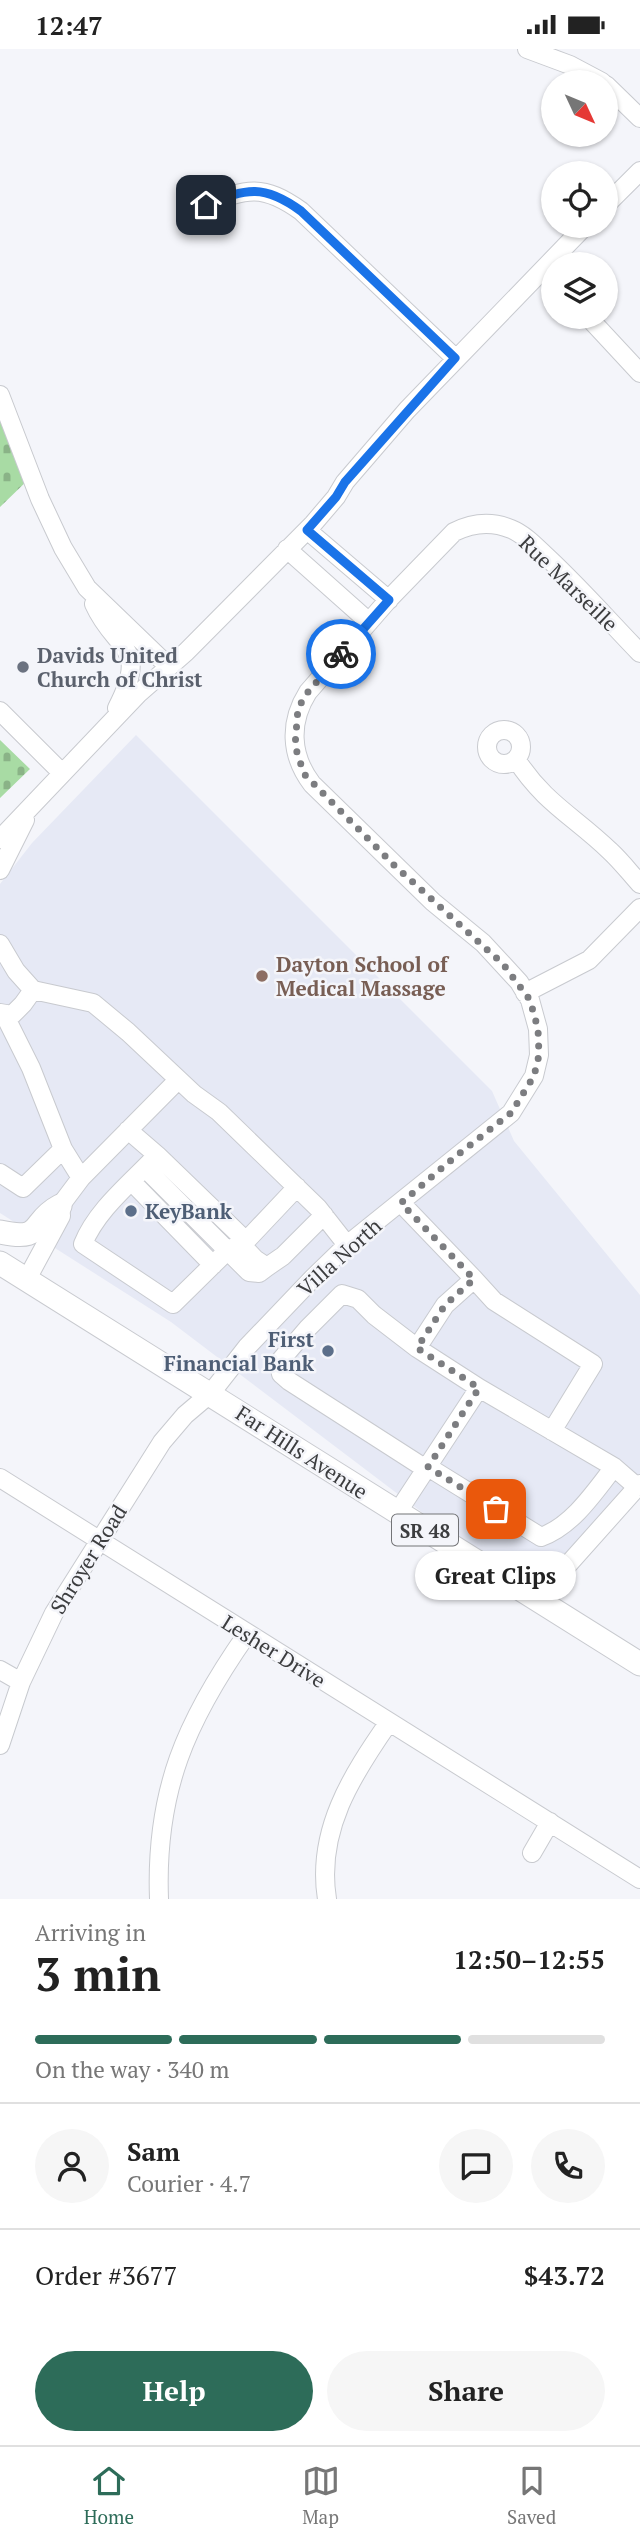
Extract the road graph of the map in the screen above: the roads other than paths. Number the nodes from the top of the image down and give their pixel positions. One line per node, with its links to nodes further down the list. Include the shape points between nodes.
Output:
1 (527, 49): 2 (street)
2 (579, 70)
3 (618, 97): 4 (street)
4 (640, 118)
5 (640, 171): 6 (street)
6 (618, 193)
7 (206, 205): 12 (street, via 237,192 270,193 285,199)
8 (576, 238): 9 (street)
9 (565, 252)
10 (541, 281): 12 (street)
11 (599, 329): 13 (street)
12 (455, 358): 15 (street)
13 (640, 373)
14 (0, 395): 17 (street, via 46,511)
15 (307, 530): 16 (street); 18 (street)
16 (287, 548): 19 (street); 21 (street)
17 (87, 588): 21 (street); 23 (street, via 97,612 128,652 131,665 129,685)
18 (389, 600): 19 (street, Rue Marseille); 20 (street, Rue Marseille, via 454,532 482,524 501,526 535,546)
19 (369, 622): 34 (street, Rue Marseille, via 298,708 295,746 299,762 313,784 433,902 483,943)
20 (640, 653)
21 (168, 666): 23 (street)
22 (0, 711): 25 (street)
23 (109, 725): 25 (street)
24 (516, 759): 29 (street, via 544,796 611,851)
25 (62, 773): 26 (street)
26 (31, 806): 27 (street); 28 (street)
27 (0, 839)
28 (0, 870)
29 (640, 884)
30 (640, 908): 34 (street, via 589,960)
31 (0, 944): 32 (street)
32 (8, 967): 33 (street)
33 (33, 990): 35 (street, via 12,1015); 36 (street, via 93,1003)
34 (525, 993): 43 (street, Villa North, via 538,1029 534,1076 511,1113)
35 (2, 1014): 38 (street, via 31,1068)
36 (178, 1080): 37 (street); 42 (street, via 219,1112)
37 (128, 1130): 39 (street); 41 (street)
38 (63, 1149): 40 (street, via 23,1188); 41 (street)
39 (142, 1171): 48 (street); 48 (street); 48 (street, via 102,1213 83,1244 173,1304)
40 (0, 1173)
41 (81, 1178): 44 (street)
42 (297, 1187): 45 (street); 48 (street)
43 (401, 1203): 47 (street, Villa North); 51 (street)
44 (60, 1206): 46 (main road, via 32,1233); 50 (street, via 61,1216)
45 (324, 1215): 47 (street); 48 (street, via 267,1267)
46 (0, 1232)
47 (347, 1245): 54 (street, Villa North, via 247,1347)
48 (228, 1252)
49 (0, 1263): 50 (main road, Far Hills Avenue / SR 48)
50 (27, 1279): 54 (main road, Far Hills Avenue / SR 48)
51 (474, 1279): 52 (street, via 445,1305); 55 (street, via 494,1301 593,1364)
52 (417, 1348): 53 (street); 56 (street, via 358,1299 342,1294 279,1362 281,1374 289,1381)
53 (479, 1388): 55 (street); 56 (street)
54 (211, 1393): 60 (main road, Far Hills Avenue / SR 48); 61 (street, Shroyer Road, via 162,1442)
55 (552, 1431): 57 (street)
56 (427, 1468): 57 (street, via 541,1537 555,1532); 60 (street)
57 (614, 1468): 59 (street)
58 (0, 1478): 61 (street, Lesher Drive)
59 (638, 1485): 62 (street, via 565,1568)
60 (397, 1513): 62 (main road, Far Hills Avenue / SR 48)
61 (100, 1540): 63 (street, Lesher Drive); 66 (street, Shroyer Road, via 54,1613)
62 (543, 1604): 64 (main road, Far Hills Avenue / SR 48)
63 (247, 1634): 67 (street, Lesher Drive); 72 (street, via 201,1704 175,1767 160,1837)
64 (640, 1664)
65 (0, 1670): 66 (street)
66 (21, 1682): 68 (street, Shroyer Road)
67 (389, 1722): 69 (street, Lesher Drive); 73 (street, via 358,1766 335,1817 325,1865)
68 (0, 1745)
69 (550, 1822): 70 (street); 71 (street, Lesher Drive)
70 (531, 1853)
71 (640, 1879)
72 (159, 1899)
73 (327, 1899)

